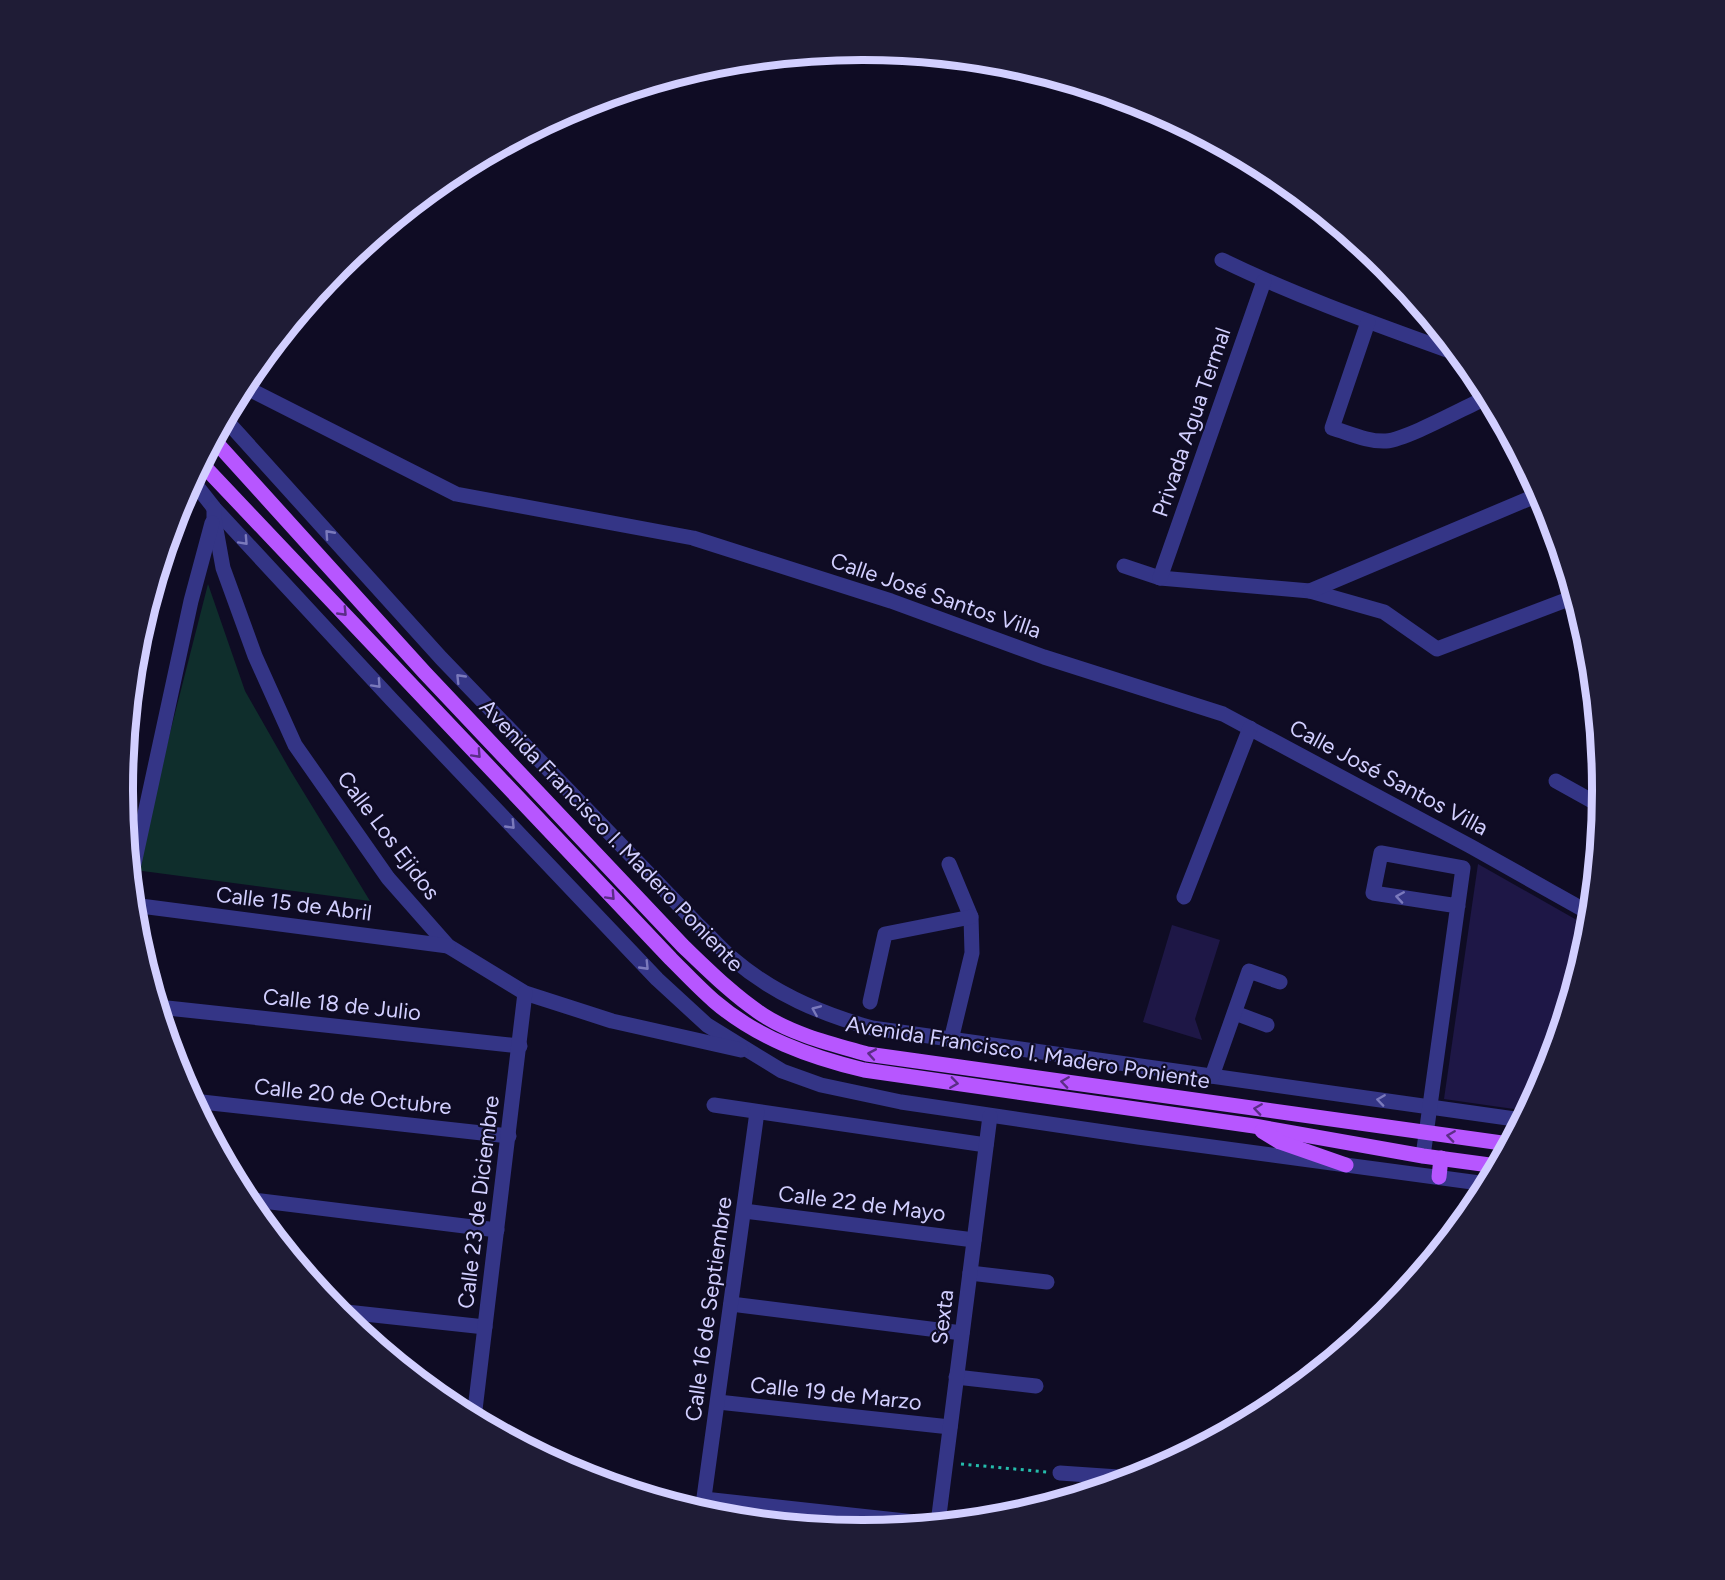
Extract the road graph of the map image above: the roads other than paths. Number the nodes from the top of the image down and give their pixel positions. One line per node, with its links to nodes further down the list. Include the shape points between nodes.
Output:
1 (1222, 260): 2 (street)
2 (1264, 280): 3 (street); 14 (street, Privada Agua Termal)
3 (1368, 322): 4 (street); 6 (street, via 1332,428 1387,441)
4 (1444, 349)
5 (252, 391): 17 (street, Calle José Santos Villa, via 456,494 693,538 1223,714)
6 (1480, 401)
7 (230, 425): 34 (street, one-way to 7, via 872,1029 834,1018 772,988 734,959 441,658)
8 (219, 446): 45 (main road, Avenida Francisco I. Madero Poniente, one-way to 8, via 867,1054 828,1043 764,1015 724,985 674,938 425,673)
9 (207, 470): 44 (main road, Avenida Francisco I. Madero Poniente, one-way to 44, via 671,959 715,1002 758,1032 825,1060 864,1070)
10 (198, 489): 12 (street)
11 (1531, 498): 15 (street)
12 (214, 513): 20 (street); 27 (street, Calle Los Ejidos, via 223,568 255,656 295,745 388,878); 36 (street, one-way to 36, via 657,979 707,1025)
13 (1124, 566): 14 (street)
14 (1160, 578): 15 (street)
15 (1310, 591): 16 (street, via 1384,612 1437,649)
16 (1568, 599)
17 (1250, 728): 22 (street); 25 (street, Calle José Santos Villa)
18 (1556, 781): 19 (street)
19 (1592, 800)
20 (136, 856)
21 (949, 864): 26 (street)
22 (1184, 897)
23 (143, 906): 27 (street, Calle 15 de Abril)
24 (1458, 906): 24 (street, one-way to 24, via 1373,893 1381,854 1463,868); 40 (street)
25 (1582, 910)
26 (971, 917): 30 (street, via 885,934); 34 (street, via 972,954)
27 (448, 946): 29 (street, Calle Los Ejidos)
28 (1280, 982): 32 (street, via 1249,971)
29 (525, 993): 35 (street, Calle 23 de Diciembre); 36 (street, Calle Los Ejidos, via 612,1021)
30 (870, 1002)
31 (166, 1009): 35 (street, Calle 18 de Julio)
32 (1234, 1013): 33 (street); 37 (street)
33 (1268, 1025)
34 (951, 1040): 37 (street)
35 (520, 1046): 46 (street, Calle 23 de Diciembre)
36 (755, 1054): 42 (street, via 782,1071 821,1085)
37 (1212, 1077): 40 (street, one-way to 37)
38 (203, 1102): 46 (street, Calle 20 de Octubre)
39 (714, 1106): 41 (street)
40 (1430, 1107): 43 (street); 45 (street)
41 (757, 1112): 48 (street); 56 (street, Calle 16 de Septiembre)
42 (990, 1116): 48 (street, Sexta); 51 (street)
43 (1514, 1119)
44 (1254, 1126): 49 (main road, Avenida Francisco I. Madero Poniente); 51 (main road, via 1280,1142)
45 (1427, 1133): 47 (main road, Avenida Francisco I. Madero Poniente, one-way to 45); 49 (street)
46 (509, 1136): 57 (street, Calle 23 de Diciembre)
47 (1501, 1143)
48 (986, 1145): 58 (street, Sexta)
49 (1423, 1156): 50 (main road, Avenida Francisco I. Madero Poniente)
50 (1441, 1158): 52 (main road, Avenida Francisco I. Madero Poniente); 53 (main road)
51 (1346, 1165): 53 (street)
52 (1489, 1165)
53 (1440, 1177): 54 (street)
54 (1478, 1183)
55 (259, 1201): 57 (street)
56 (744, 1211): 58 (street, Calle 22 de Mayo); 61 (street, Calle 16 de Septiembre)
57 (497, 1230): 63 (street, Calle 23 de Diciembre)
58 (974, 1240): 59 (street, Sexta)
59 (970, 1272): 60 (street); 64 (street, Sexta)
60 (1047, 1282)
61 (731, 1304): 64 (street); 67 (street, Calle 16 de Septiembre)
62 (353, 1313): 63 (street)
63 (485, 1327): 68 (street, Calle 23 de Diciembre)
64 (962, 1333): 65 (street, Sexta)
65 (956, 1377): 66 (street); 69 (street, Sexta)
66 (1036, 1386)
67 (718, 1402): 69 (street, Calle 19 de Marzo); 72 (street, Calle 16 de Septiembre)
68 (475, 1408)
69 (950, 1427): 74 (street, Sexta)
70 (1060, 1473): 71 (street)
71 (1109, 1476)
72 (703, 1502)
73 (725, 1507): 75 (street)
74 (939, 1516)
75 (877, 1519)

